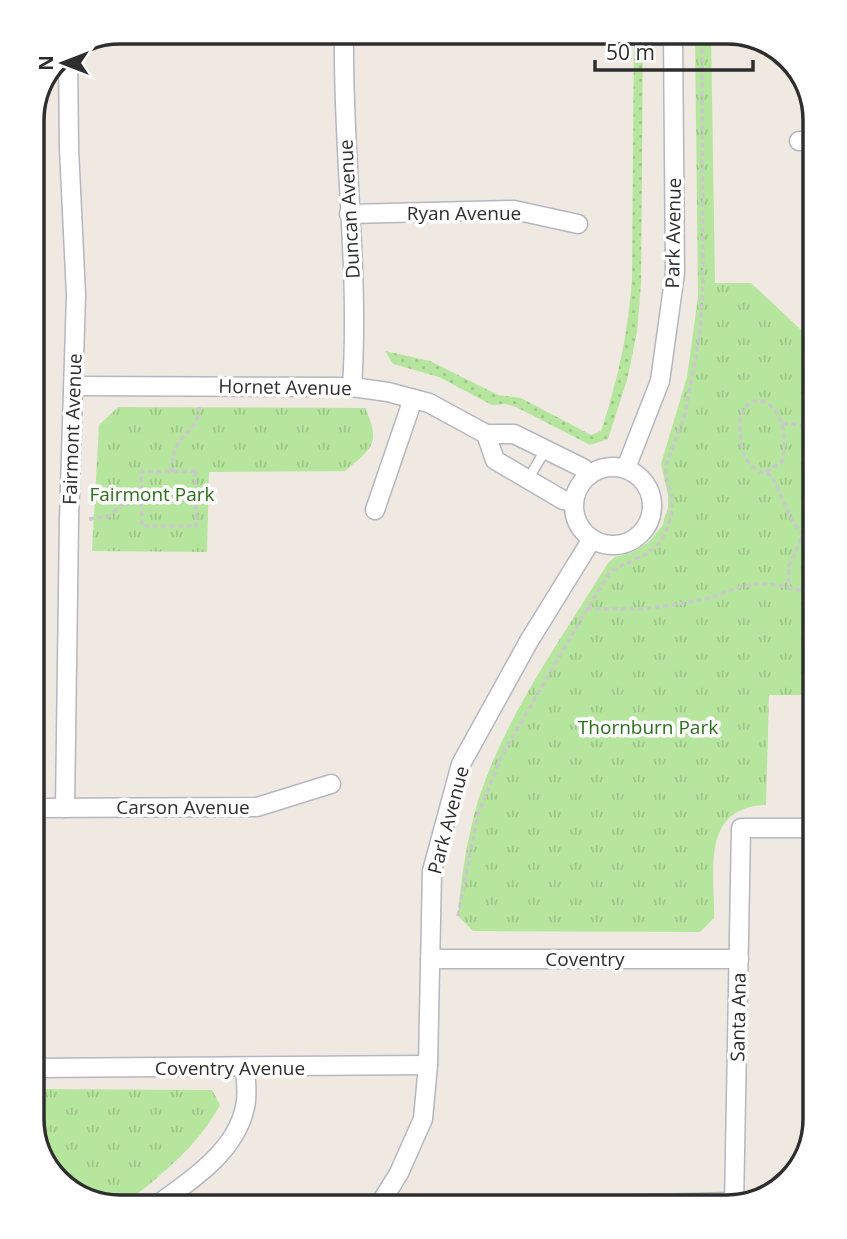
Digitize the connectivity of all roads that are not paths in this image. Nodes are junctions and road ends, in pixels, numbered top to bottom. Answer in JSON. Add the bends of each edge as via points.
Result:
{"nodes":[{"id":1,"x":344,"y":44,"type":"edge"},
{"id":2,"x":673,"y":44,"type":"edge"},
{"id":3,"x":68,"y":64,"type":"edge"},
{"id":4,"x":349,"y":214,"type":"junction"},
{"id":5,"x":578,"y":224,"type":"dead end"},
{"id":6,"x":74,"y":386,"type":"junction"},
{"id":7,"x":352,"y":387,"type":"junction"},
{"id":8,"x":413,"y":399,"type":"junction"},
{"id":9,"x":486,"y":434,"type":"junction"},
{"id":10,"x":545,"y":449,"type":"junction"},
{"id":11,"x":626,"y":468,"type":"junction"},
{"id":12,"x":587,"y":475,"type":"junction"},
{"id":13,"x":528,"y":480,"type":"junction"},
{"id":14,"x":573,"y":501,"type":"junction"},
{"id":15,"x":375,"y":510,"type":"dead end"},
{"id":16,"x":592,"y":539,"type":"junction"},
{"id":17,"x":331,"y":784,"type":"dead end"},
{"id":18,"x":44,"y":808,"type":"edge"},
{"id":19,"x":65,"y":808,"type":"junction"},
{"id":20,"x":803,"y":828,"type":"edge"},
{"id":21,"x":430,"y":959,"type":"junction"},
{"id":22,"x":739,"y":959,"type":"junction"},
{"id":23,"x":428,"y":1065,"type":"junction"},
{"id":24,"x":44,"y":1068,"type":"edge"},
{"id":25,"x":246,"y":1068,"type":"junction"},
{"id":26,"x":170,"y":1195,"type":"edge"},
{"id":27,"x":385,"y":1195,"type":"edge"},
{"id":28,"x":734,"y":1195,"type":"edge"}],
"edges":[{"from":1,"to":4,"type":"street","name":"Duncan Avenue"},
{"from":2,"to":11,"type":"street","name":"Park Avenue","via":[[675,273],[660,381]]},
{"from":3,"to":6,"type":"street","name":"Fairmont Avenue","via":[[76,296]]},
{"from":4,"to":5,"type":"street","name":"Ryan Avenue","via":[[514,210]]},
{"from":4,"to":7,"type":"street","name":"Duncan Avenue","via":[[356,329]]},
{"from":6,"to":7,"type":"street","name":"Hornet Avenue"},
{"from":6,"to":19,"type":"street","name":"Fairmont Avenue"},
{"from":7,"to":8,"type":"street","name":"Hornet Avenue"},
{"from":8,"to":9,"type":"street","name":"Hornet Avenue"},
{"from":8,"to":15,"type":"street"},
{"from":9,"to":10,"type":"street","name":"Hornet Avenue","via":[[514,434]]},
{"from":9,"to":13,"type":"street","via":[[495,460]]},
{"from":10,"to":12,"type":"street","name":"Hornet Avenue","via":[[583,468]]},
{"from":10,"to":13,"type":"lane"},
{"from":11,"to":12,"type":"street","via":[[599,468]]},
{"from":11,"to":16,"type":"street","via":[[638,475],[651,497],[648,523],[630,541],[617,545]]},
{"from":12,"to":14,"type":"street"},
{"from":13,"to":14,"type":"street"},
{"from":14,"to":16,"type":"street","via":[[577,523]]},
{"from":16,"to":21,"type":"street","name":"Park Avenue","via":[[461,764],[432,871]]},
{"from":17,"to":19,"type":"street","name":"Carson Avenue","via":[[257,807]]},
{"from":18,"to":19,"type":"street","name":"Carson Avenue"},
{"from":20,"to":22,"type":"street","name":"Santa Ana","via":[[741,828]]},
{"from":21,"to":22,"type":"street","name":"Coventry"},
{"from":21,"to":23,"type":"street","name":"Park Avenue"},
{"from":22,"to":28,"type":"street","name":"Santa Ana"},
{"from":23,"to":25,"type":"street","name":"Coventry Avenue"},
{"from":23,"to":27,"type":"street","name":"Park Avenue","via":[[423,1119]]},
{"from":24,"to":25,"type":"street","name":"Coventry Avenue"},
{"from":25,"to":26,"type":"street","via":[[246,1105],[239,1127],[195,1177]]}]}
